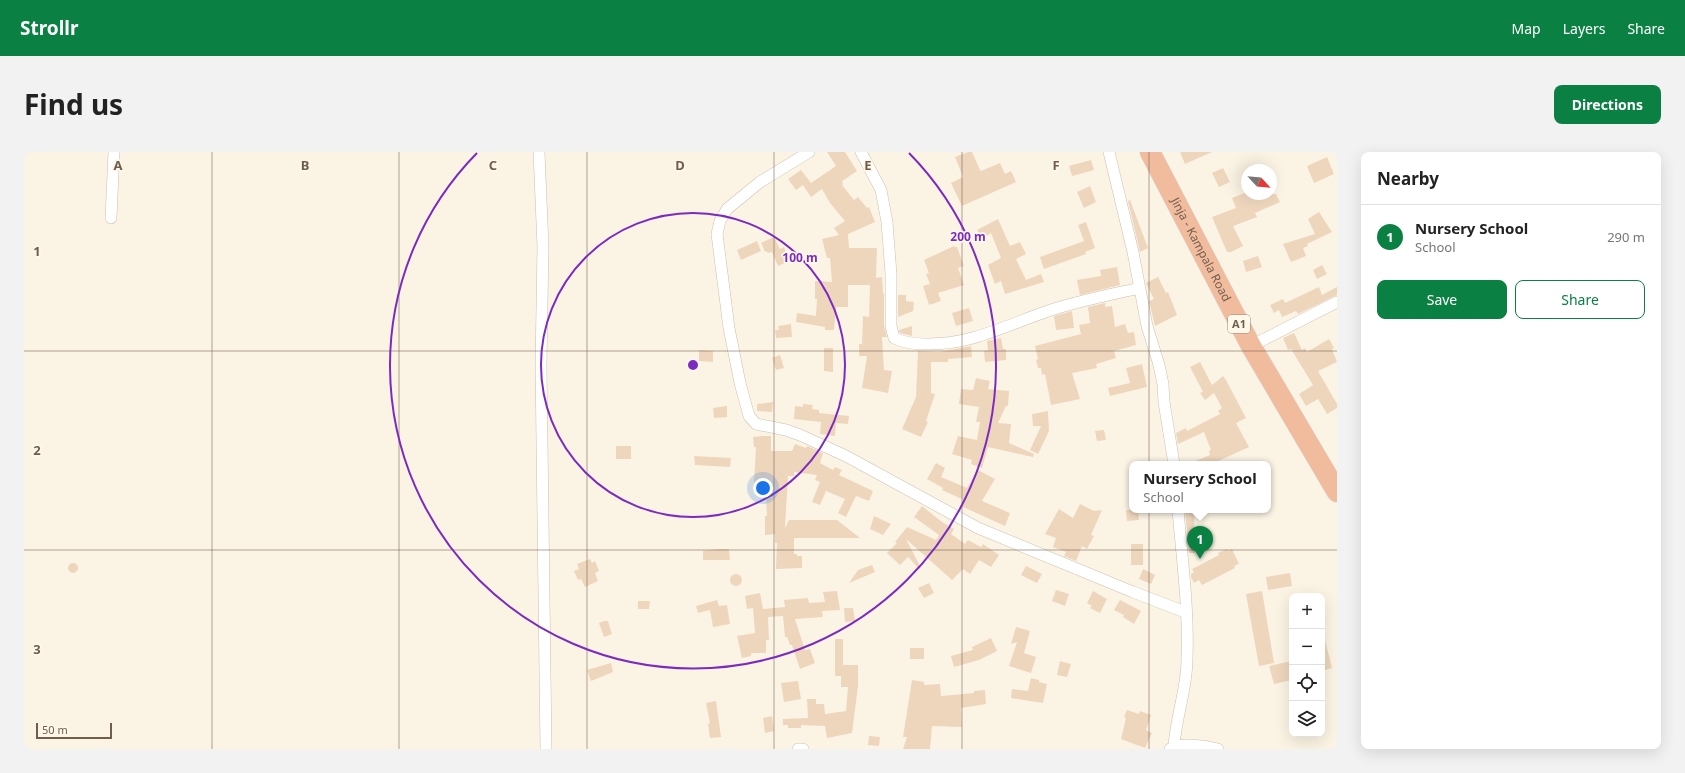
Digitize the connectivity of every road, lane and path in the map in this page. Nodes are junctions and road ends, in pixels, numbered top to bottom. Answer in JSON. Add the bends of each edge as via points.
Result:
{"nodes":[{"id":1,"x":114,"y":152,"type":"edge"},
{"id":2,"x":539,"y":152,"type":"edge"},
{"id":3,"x":809,"y":152,"type":"edge"},
{"id":4,"x":861,"y":152,"type":"edge"},
{"id":5,"x":1109,"y":152,"type":"edge"},
{"id":6,"x":1150,"y":152,"type":"edge"},
{"id":7,"x":111,"y":218,"type":"dead end"},
{"id":8,"x":1140,"y":288,"type":"junction"},
{"id":9,"x":1337,"y":302,"type":"edge"},
{"id":10,"x":1251,"y":346,"type":"junction"},
{"id":11,"x":1174,"y":461,"type":"edge"},
{"id":12,"x":1337,"y":492,"type":"edge"},
{"id":13,"x":1178,"y":513,"type":"edge"},
{"id":14,"x":1185,"y":612,"type":"junction"},
{"id":15,"x":1172,"y":747,"type":"edge"},
{"id":16,"x":546,"y":749,"type":"edge"},
{"id":17,"x":798,"y":749,"type":"edge"},
{"id":18,"x":803,"y":749,"type":"edge"},
{"id":19,"x":1218,"y":749,"type":"edge"}],
"edges":[{"from":1,"to":7,"type":"street"},
{"from":2,"to":16,"type":"street","via":[[543,247],[541,365]]},
{"from":3,"to":14,"type":"street","via":[[760,182],[726,209],[717,234],[740,383],[750,416],[756,424],[800,435],[846,456],[978,528]]},
{"from":4,"to":8,"type":"street","via":[[882,190],[891,274],[891,326],[894,338],[903,343],[944,344],[980,336],[1048,311]]},
{"from":5,"to":8,"type":"street"},
{"from":6,"to":10,"type":"highway","name":"Jinja - Kampala Road","number":"A1"},
{"from":8,"to":11,"type":"street","via":[[1147,326],[1163,384]]},
{"from":9,"to":10,"type":"street"},
{"from":10,"to":12,"type":"highway","name":"Jinja - Kampala Road","number":"A1"},
{"from":13,"to":14,"type":"street"},
{"from":14,"to":15,"type":"street","via":[[1186,683]]},
{"from":15,"to":19,"type":"street","via":[[1198,745]]},
{"from":17,"to":18,"type":"street"}]}
